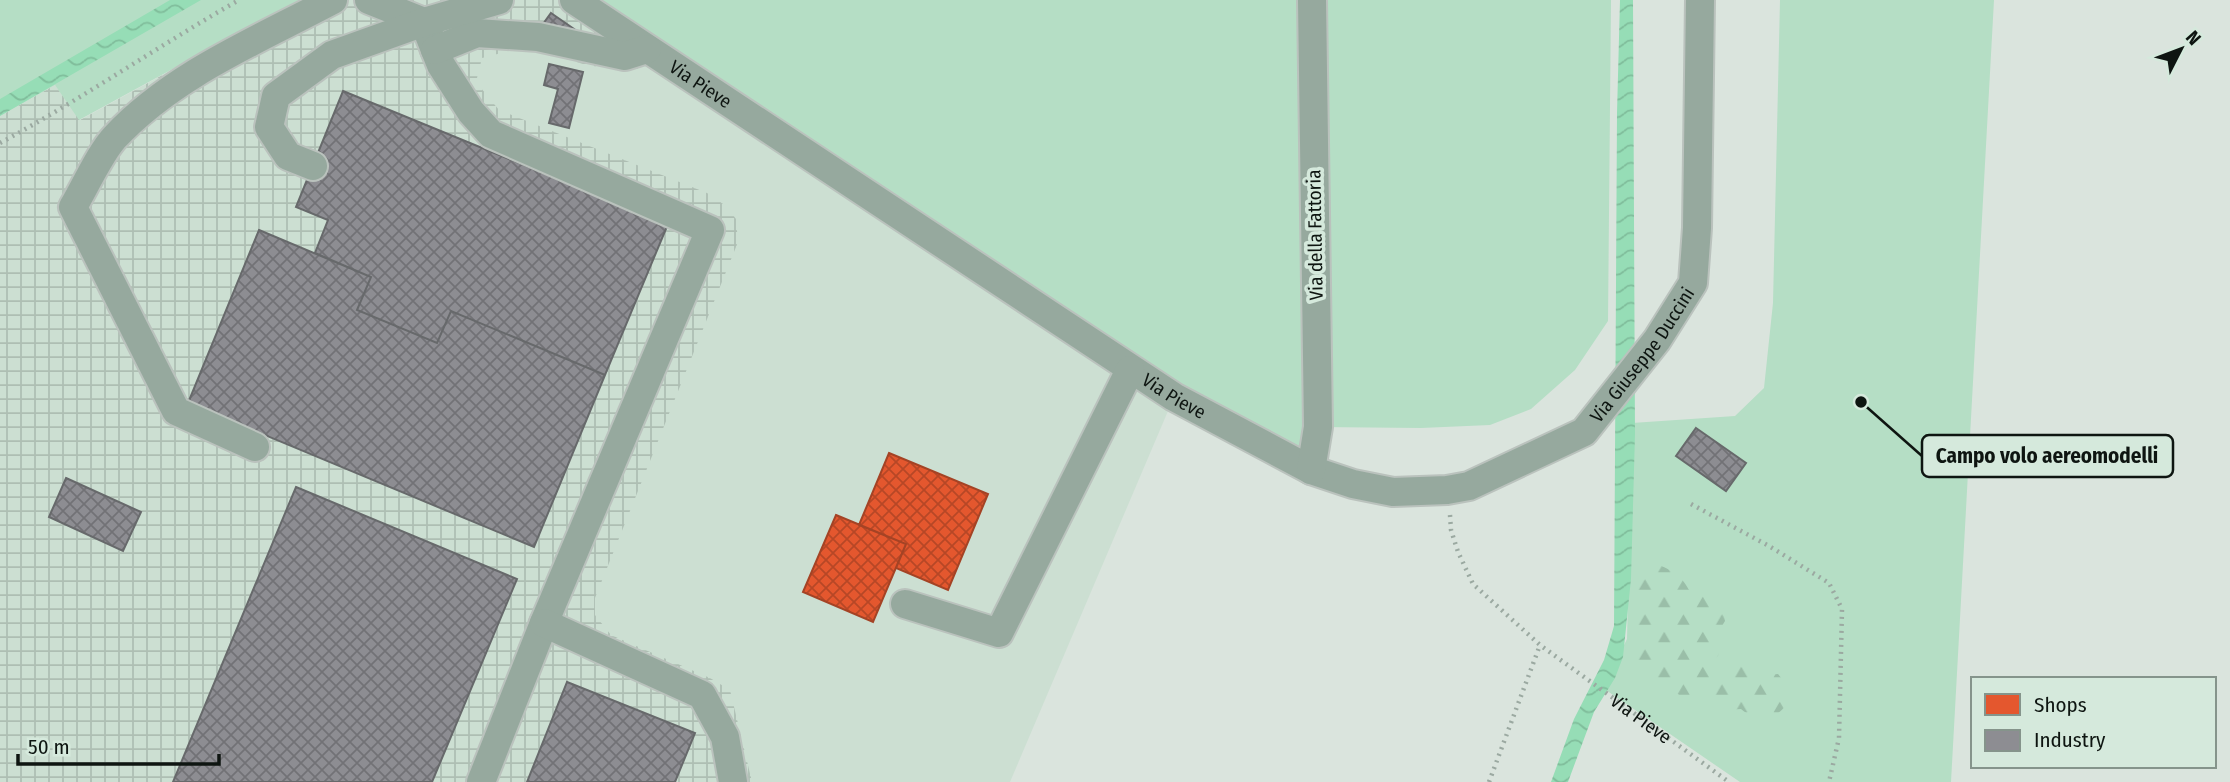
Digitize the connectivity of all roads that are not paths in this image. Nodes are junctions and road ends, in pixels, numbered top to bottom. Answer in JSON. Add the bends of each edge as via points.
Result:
{"nodes":[{"id":1,"x":333,"y":0,"type":"edge"},
{"id":2,"x":369,"y":0,"type":"edge"},
{"id":3,"x":499,"y":0,"type":"edge"},
{"id":4,"x":574,"y":0,"type":"edge"},
{"id":5,"x":1312,"y":0,"type":"edge"},
{"id":6,"x":1700,"y":0,"type":"edge"},
{"id":7,"x":424,"y":22,"type":"junction"},
{"id":8,"x":648,"y":49,"type":"junction"},
{"id":9,"x":435,"y":50,"type":"junction"},
{"id":10,"x":313,"y":166,"type":"dead end"},
{"id":11,"x":1130,"y":370,"type":"junction"},
{"id":12,"x":255,"y":447,"type":"dead end"},
{"id":13,"x":1311,"y":470,"type":"junction"},
{"id":14,"x":1447,"y":490,"type":"joint"},
{"id":15,"x":905,"y":604,"type":"dead end"},
{"id":16,"x":544,"y":623,"type":"junction"},
{"id":17,"x":481,"y":782,"type":"edge"},
{"id":18,"x":733,"y":782,"type":"edge"}],
"edges":[{"from":1,"to":12,"type":"street","via":[[193,74],[144,110],[113,139],[73,207],[176,411]]},
{"from":2,"to":7,"type":"street"},
{"from":3,"to":7,"type":"street"},
{"from":4,"to":8,"type":"street","name":"Via Pieve"},
{"from":5,"to":13,"type":"street","name":"Via della Fattoria","via":[[1318,427]]},
{"from":6,"to":14,"type":"street","name":"Via Giuseppe Duccini","via":[[1693,283],[1657,340],[1584,432],[1469,486]]},
{"from":7,"to":9,"type":"street"},
{"from":7,"to":10,"type":"street","via":[[332,55],[276,96],[269,127],[288,156]]},
{"from":8,"to":9,"type":"street","via":[[625,56],[538,37],[477,33]]},
{"from":8,"to":11,"type":"street","name":"Via Pieve"},
{"from":9,"to":16,"type":"street","via":[[471,112],[491,134],[710,230]]},
{"from":11,"to":13,"type":"street","name":"Via Pieve"},
{"from":11,"to":15,"type":"street","via":[[999,633]]},
{"from":13,"to":14,"type":"street","name":"Via Pieve","via":[[1393,492]]},
{"from":16,"to":17,"type":"street"},
{"from":16,"to":18,"type":"street","via":[[702,695],[725,737]]}]}
